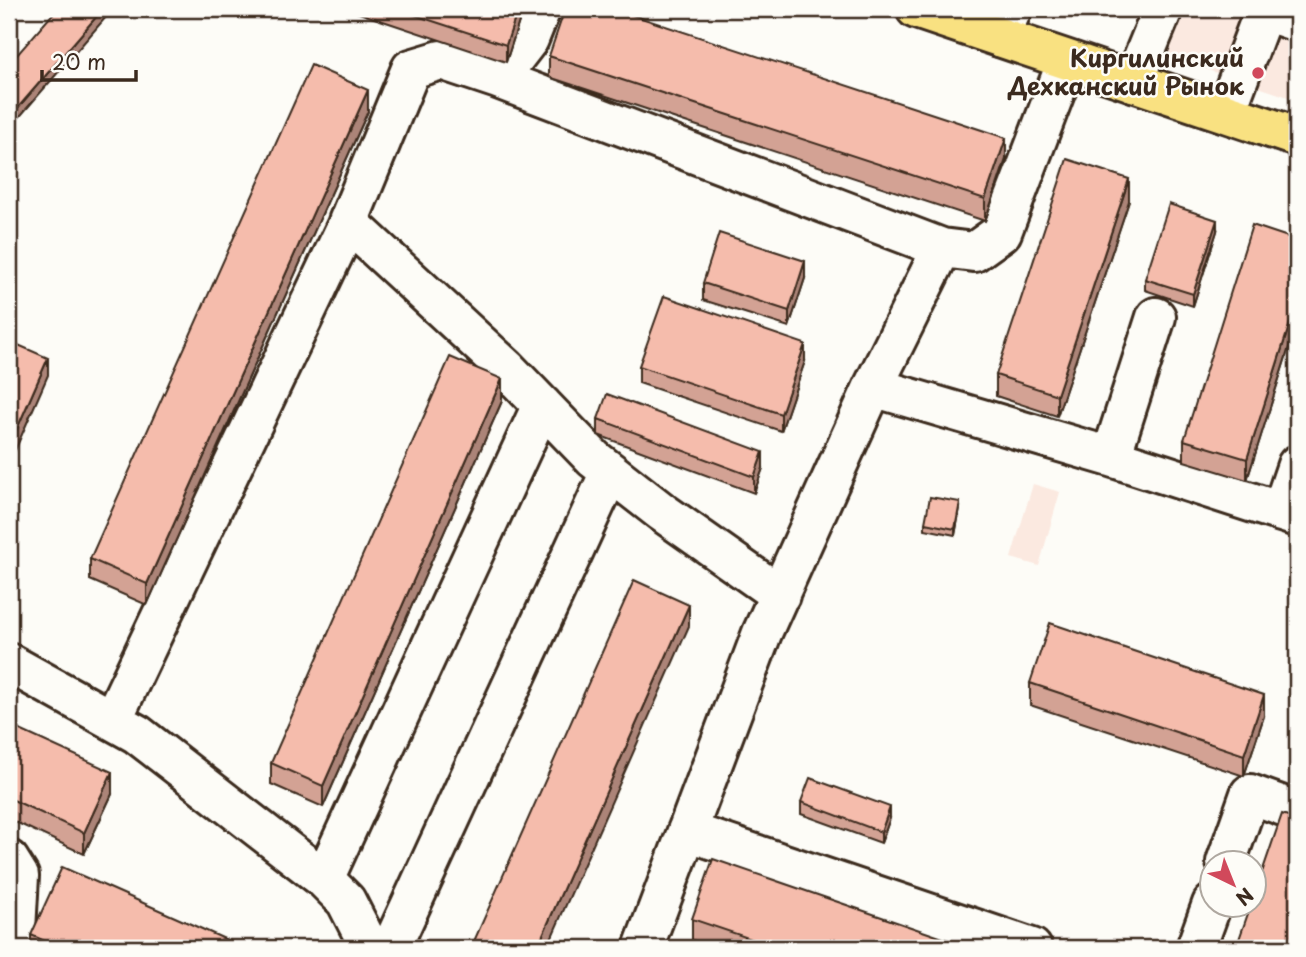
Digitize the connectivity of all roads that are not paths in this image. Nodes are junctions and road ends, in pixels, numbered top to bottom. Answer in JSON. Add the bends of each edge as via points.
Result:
{"nodes":[{"id":1,"x":34,"y":9,"type":"edge"},
{"id":2,"x":541,"y":9,"type":"edge"},
{"id":3,"x":916,"y":9,"type":"edge"},
{"id":4,"x":1163,"y":9,"type":"edge"},
{"id":5,"x":1274,"y":14,"type":"edge"},
{"id":6,"x":1006,"y":23,"type":"edge"},
{"id":7,"x":9,"y":38,"type":"edge"},
{"id":8,"x":1068,"y":61,"type":"junction"},
{"id":9,"x":498,"y":79,"type":"junction"},
{"id":10,"x":1133,"y":82,"type":"junction"},
{"id":11,"x":1226,"y":112,"type":"junction"},
{"id":12,"x":1297,"y":136,"type":"edge"},
{"id":13,"x":352,"y":215,"type":"junction"},
{"id":14,"x":942,"y":248,"type":"junction"},
{"id":15,"x":1156,"y":317,"type":"dead end"},
{"id":16,"x":873,"y":387,"type":"junction"},
{"id":17,"x":542,"y":405,"type":"junction"},
{"id":18,"x":1111,"y":457,"type":"junction"},
{"id":19,"x":1297,"y":465,"type":"edge"},
{"id":20,"x":610,"y":471,"type":"junction"},
{"id":21,"x":1289,"y":515,"type":"edge"},
{"id":22,"x":780,"y":595,"type":"junction"},
{"id":23,"x":9,"y":663,"type":"edge"},
{"id":24,"x":113,"y":720,"type":"junction"},
{"id":25,"x":1297,"y":811,"type":"edge"},
{"id":26,"x":687,"y":831,"type":"junction"},
{"id":27,"x":1231,"y":848,"type":"edge"},
{"id":28,"x":9,"y":860,"type":"edge"},
{"id":29,"x":324,"y":879,"type":"junction"},
{"id":30,"x":1207,"y":918,"type":"edge"},
{"id":31,"x":15,"y":948,"type":"edge"},
{"id":32,"x":370,"y":948,"type":"edge"},
{"id":33,"x":391,"y":948,"type":"edge"},
{"id":34,"x":643,"y":948,"type":"edge"},
{"id":35,"x":1032,"y":948,"type":"edge"},
{"id":36,"x":1196,"y":948,"type":"edge"}],
"edges":[{"from":1,"to":7,"type":"street"},
{"from":2,"to":9,"type":"street","via":[[529,39]]},
{"from":3,"to":6,"type":"main road"},
{"from":4,"to":10,"type":"street"},
{"from":5,"to":11,"type":"street"},
{"from":6,"to":8,"type":"main road"},
{"from":8,"to":10,"type":"main road"},
{"from":8,"to":14,"type":"street","via":[[1002,232],[974,252]]},
{"from":9,"to":13,"type":"street","via":[[441,60],[411,69]]},
{"from":9,"to":14,"type":"street"},
{"from":10,"to":11,"type":"main road"},
{"from":11,"to":12,"type":"main road"},
{"from":13,"to":17,"type":"street","via":[[348,222]]},
{"from":13,"to":24,"type":"street"},
{"from":14,"to":16,"type":"street"},
{"from":15,"to":18,"type":"street"},
{"from":16,"to":18,"type":"street"},
{"from":16,"to":22,"type":"street"},
{"from":17,"to":20,"type":"street"},
{"from":17,"to":29,"type":"street"},
{"from":18,"to":21,"type":"street"},
{"from":19,"to":21,"type":"street"},
{"from":20,"to":22,"type":"street"},
{"from":20,"to":33,"type":"street"},
{"from":22,"to":26,"type":"street"},
{"from":23,"to":24,"type":"street"},
{"from":24,"to":29,"type":"street"},
{"from":25,"to":27,"type":"street","via":[[1250,794]]},
{"from":26,"to":34,"type":"street"},
{"from":26,"to":35,"type":"street"},
{"from":28,"to":31,"type":"street","via":[[19,876]]},
{"from":29,"to":32,"type":"street","via":[[346,901]]},
{"from":30,"to":36,"type":"street"}]}
